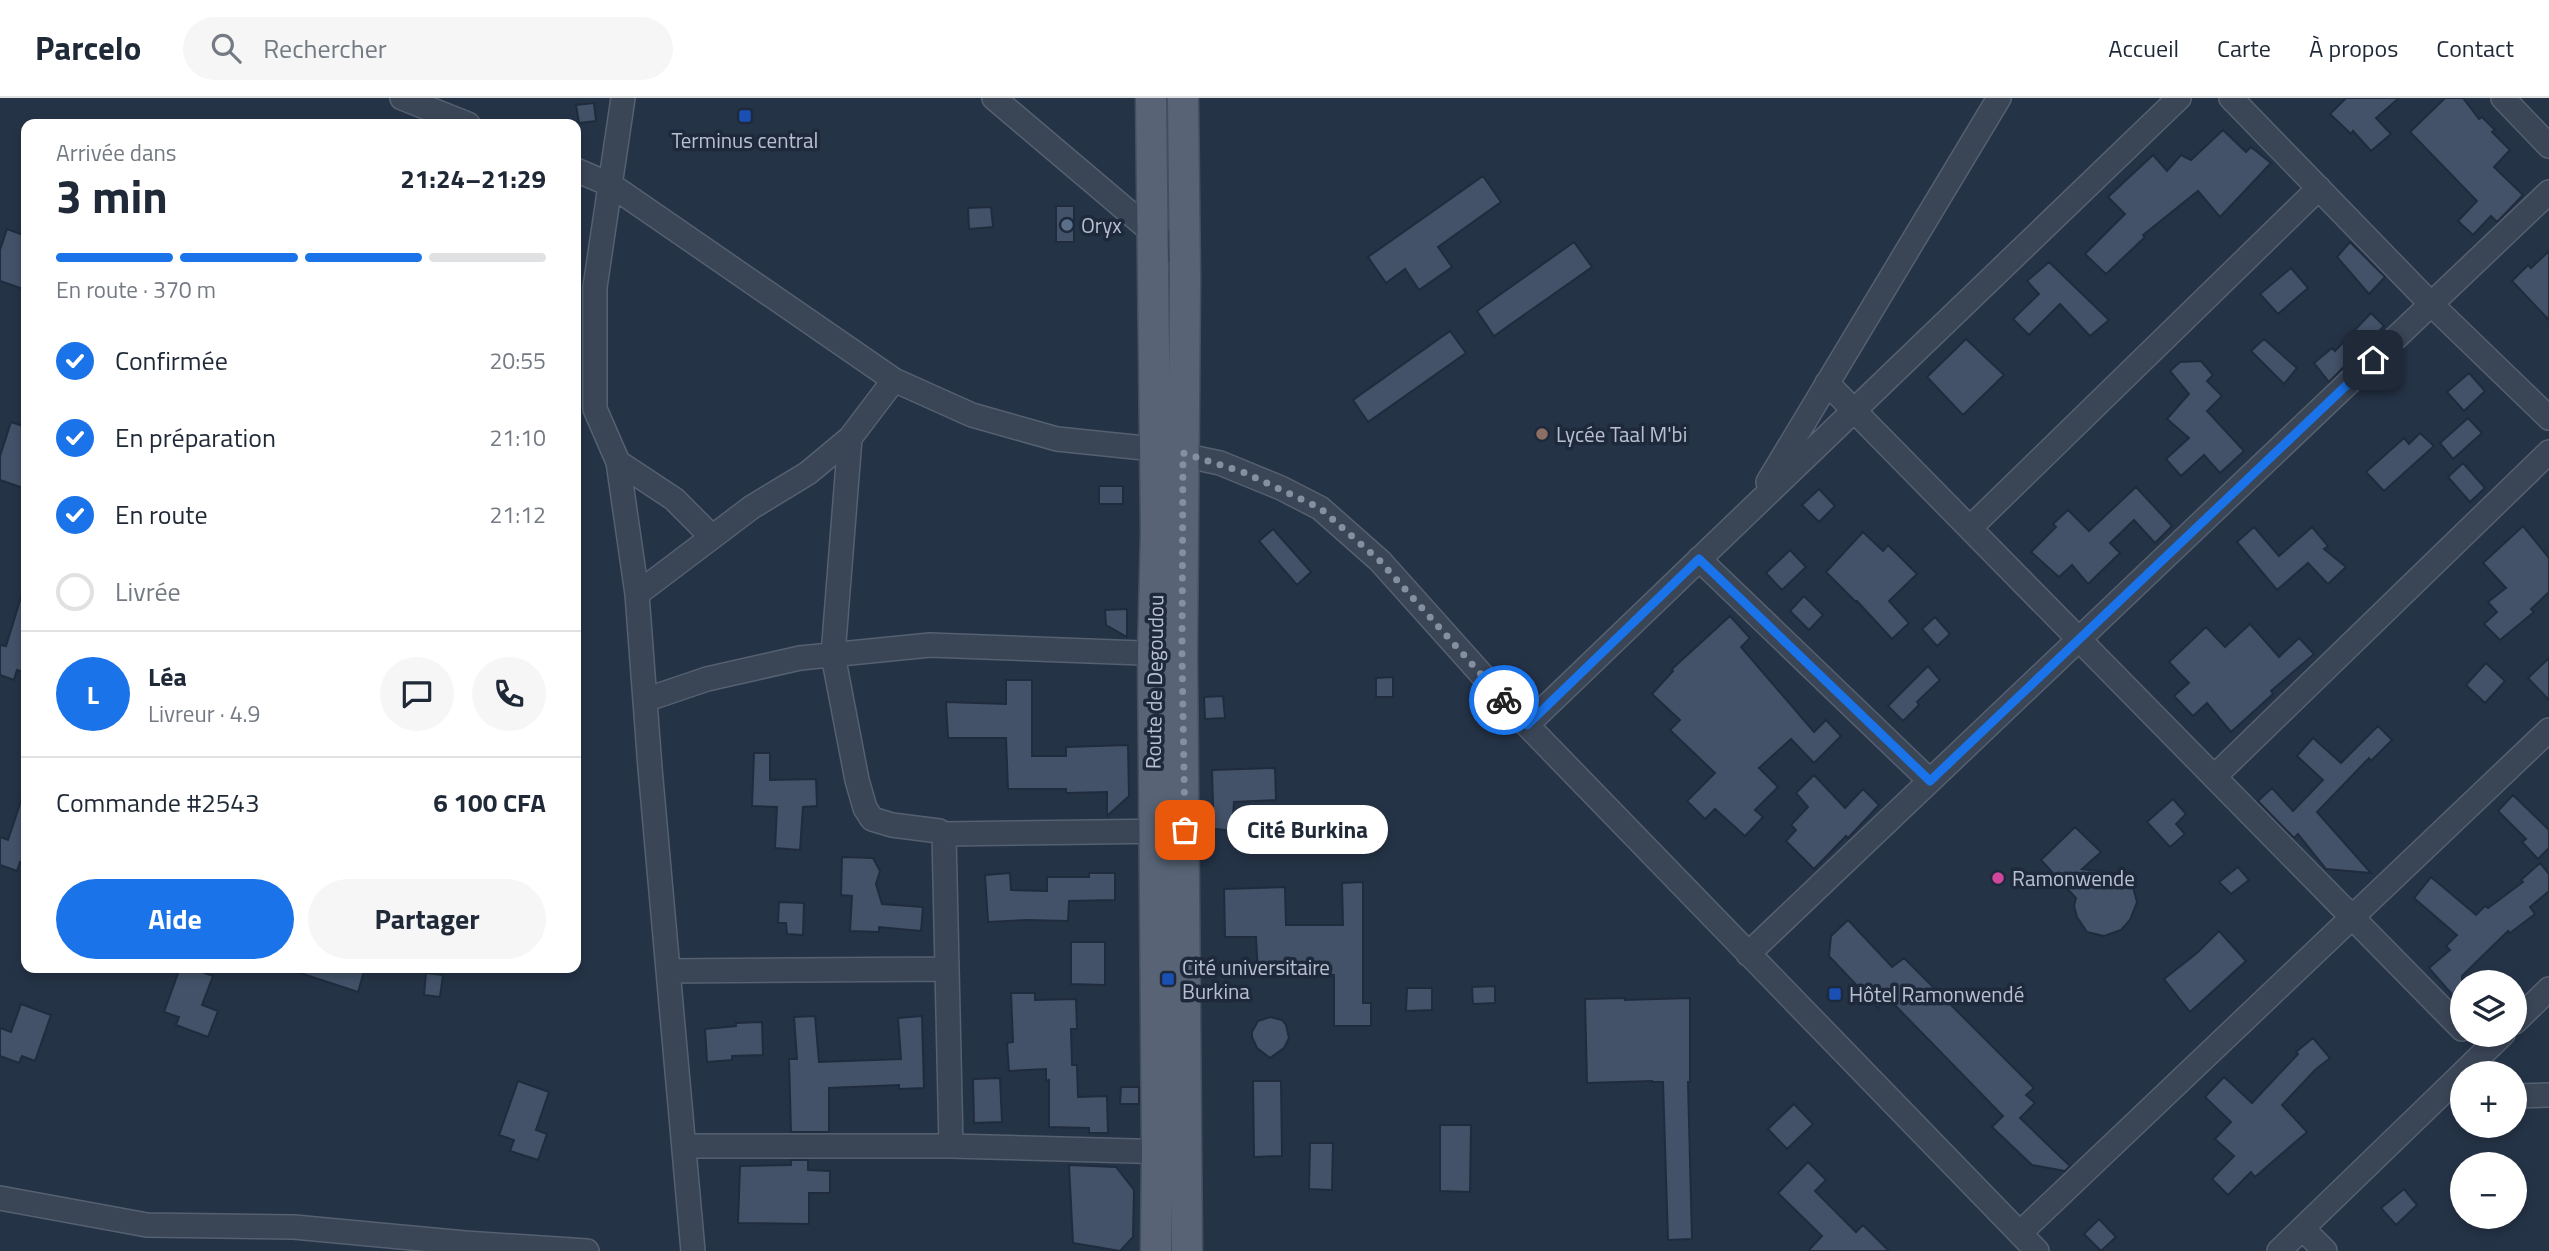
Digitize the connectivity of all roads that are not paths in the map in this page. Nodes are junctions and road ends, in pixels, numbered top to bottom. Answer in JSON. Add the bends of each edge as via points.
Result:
{"nodes":[{"id":1,"x":402,"y":98,"type":"edge"},
{"id":2,"x":623,"y":98,"type":"edge"},
{"id":3,"x":994,"y":98,"type":"edge"},
{"id":4,"x":1151,"y":98,"type":"edge"},
{"id":5,"x":1183,"y":98,"type":"edge"},
{"id":6,"x":1999,"y":98,"type":"edge"},
{"id":7,"x":2179,"y":98,"type":"edge"},
{"id":8,"x":2231,"y":98,"type":"edge"},
{"id":9,"x":2503,"y":98,"type":"edge"},
{"id":10,"x":455,"y":119,"type":"edge"},
{"id":11,"x":2549,"y":146,"type":"edge"},
{"id":12,"x":581,"y":172,"type":"edge"},
{"id":13,"x":611,"y":185,"type":"junction"},
{"id":14,"x":2319,"y":188,"type":"junction"},
{"id":15,"x":2549,"y":192,"type":"edge"},
{"id":16,"x":1153,"y":232,"type":"junction"},
{"id":17,"x":1184,"y":259,"type":"junction"},
{"id":18,"x":2431,"y":304,"type":"junction"},
{"id":19,"x":894,"y":380,"type":"junction"},
{"id":20,"x":1827,"y":383,"type":"junction"},
{"id":21,"x":1854,"y":411,"type":"junction"},
{"id":22,"x":2549,"y":418,"type":"edge"},
{"id":23,"x":850,"y":438,"type":"junction"},
{"id":24,"x":1154,"y":449,"type":"junction"},
{"id":25,"x":2549,"y":452,"type":"edge"},
{"id":26,"x":1183,"y":453,"type":"junction"},
{"id":27,"x":618,"y":462,"type":"junction"},
{"id":28,"x":1752,"y":509,"type":"junction"},
{"id":29,"x":1970,"y":528,"type":"junction"},
{"id":30,"x":712,"y":537,"type":"junction"},
{"id":31,"x":1699,"y":559,"type":"junction"},
{"id":32,"x":637,"y":594,"type":"junction"},
{"id":33,"x":2079,"y":639,"type":"junction"},
{"id":34,"x":1167,"y":653,"type":"junction"},
{"id":35,"x":833,"y":655,"type":"junction"},
{"id":36,"x":645,"y":700,"type":"junction"},
{"id":37,"x":1527,"y":725,"type":"junction"},
{"id":38,"x":2549,"y":730,"type":"edge"},
{"id":39,"x":2214,"y":777,"type":"junction"},
{"id":40,"x":1930,"y":781,"type":"junction"},
{"id":41,"x":1185,"y":830,"type":"junction"},
{"id":42,"x":1153,"y":831,"type":"junction"},
{"id":43,"x":944,"y":834,"type":"junction"},
{"id":44,"x":2352,"y":917,"type":"junction"},
{"id":45,"x":1748,"y":954,"type":"junction"},
{"id":46,"x":947,"y":969,"type":"junction"},
{"id":47,"x":668,"y":971,"type":"junction"},
{"id":48,"x":2549,"y":989,"type":"edge"},
{"id":49,"x":2527,"y":1010,"type":"edge"},
{"id":50,"x":2450,"y":1017,"type":"edge"},
{"id":51,"x":2480,"y":1047,"type":"edge"},
{"id":52,"x":2490,"y":1047,"type":"edge"},
{"id":53,"x":2485,"y":1052,"type":"junction"},
{"id":54,"x":2476,"y":1061,"type":"edge"},
{"id":55,"x":2450,"y":1085,"type":"edge"},
{"id":56,"x":2549,"y":1095,"type":"edge"},
{"id":57,"x":2527,"y":1096,"type":"edge"},
{"id":58,"x":2438,"y":1097,"type":"junction"},
{"id":59,"x":2450,"y":1097,"type":"edge"},
{"id":60,"x":684,"y":1146,"type":"junction"},
{"id":61,"x":951,"y":1146,"type":"junction"},
{"id":62,"x":1172,"y":1152,"type":"junction"},
{"id":63,"x":0,"y":1198,"type":"edge"},
{"id":64,"x":2303,"y":1229,"type":"junction"},
{"id":65,"x":2020,"y":1233,"type":"junction"},
{"id":66,"x":587,"y":1251,"type":"edge"},
{"id":67,"x":693,"y":1251,"type":"edge"},
{"id":68,"x":1156,"y":1251,"type":"edge"},
{"id":69,"x":1187,"y":1251,"type":"edge"},
{"id":70,"x":2037,"y":1251,"type":"edge"},
{"id":71,"x":2279,"y":1251,"type":"edge"},
{"id":72,"x":2325,"y":1251,"type":"edge"}],
"edges":[{"from":1,"to":10,"type":"street"},
{"from":2,"to":13,"type":"street"},
{"from":3,"to":16,"type":"street"},
{"from":4,"to":16,"type":"main road","name":"Route de Degoudou"},
{"from":5,"to":17,"type":"main road","name":"Route de Degoudou"},
{"from":6,"to":20,"type":"street"},
{"from":7,"to":21,"type":"street"},
{"from":8,"to":14,"type":"street"},
{"from":9,"to":11,"type":"street"},
{"from":12,"to":13,"type":"street"},
{"from":13,"to":19,"type":"street"},
{"from":13,"to":27,"type":"street","via":[[596,287],[595,409]]},
{"from":14,"to":18,"type":"street"},
{"from":14,"to":29,"type":"street"},
{"from":15,"to":18,"type":"street"},
{"from":16,"to":17,"type":"street"},
{"from":16,"to":24,"type":"main road","name":"Route de Degoudou"},
{"from":17,"to":26,"type":"main road","name":"Route de Degoudou"},
{"from":18,"to":22,"type":"street"},
{"from":18,"to":33,"type":"street"},
{"from":19,"to":23,"type":"street"},
{"from":19,"to":24,"type":"street","via":[[972,415],[1057,439]]},
{"from":20,"to":21,"type":"street"},
{"from":20,"to":28,"type":"street"},
{"from":21,"to":28,"type":"street"},
{"from":21,"to":29,"type":"street"},
{"from":23,"to":30,"type":"street"},
{"from":23,"to":35,"type":"street"},
{"from":24,"to":26,"type":"street"},
{"from":24,"to":34,"type":"main road","name":"Route de Degoudou"},
{"from":25,"to":39,"type":"street"},
{"from":26,"to":34,"type":"main road","name":"Route de Degoudou"},
{"from":26,"to":37,"type":"street","via":[[1243,472],[1320,508],[1380,561]]},
{"from":27,"to":30,"type":"street","via":[[674,499]]},
{"from":27,"to":32,"type":"street"},
{"from":28,"to":31,"type":"street"},
{"from":29,"to":33,"type":"street"},
{"from":30,"to":32,"type":"street"},
{"from":31,"to":37,"type":"street"},
{"from":31,"to":40,"type":"street"},
{"from":32,"to":36,"type":"street"},
{"from":33,"to":39,"type":"street"},
{"from":33,"to":40,"type":"street"},
{"from":34,"to":35,"type":"street","via":[[930,645]]},
{"from":34,"to":41,"type":"main road","name":"Route de Degoudou"},
{"from":34,"to":42,"type":"main road","name":"Route de Degoudou"},
{"from":35,"to":36,"type":"street","via":[[720,676]]},
{"from":35,"to":43,"type":"street","via":[[865,808],[872,819]]},
{"from":36,"to":47,"type":"street"},
{"from":37,"to":45,"type":"street"},
{"from":38,"to":44,"type":"street"},
{"from":39,"to":44,"type":"street"},
{"from":40,"to":45,"type":"street"},
{"from":41,"to":42,"type":"street"},
{"from":41,"to":62,"type":"main road","name":"Route de Degoudou"},
{"from":42,"to":43,"type":"street"},
{"from":42,"to":62,"type":"main road","name":"Route de Degoudou"},
{"from":43,"to":46,"type":"street"},
{"from":44,"to":50,"type":"street"},
{"from":44,"to":65,"type":"street"},
{"from":45,"to":65,"type":"street"},
{"from":46,"to":47,"type":"street"},
{"from":46,"to":61,"type":"street"},
{"from":47,"to":60,"type":"street"},
{"from":48,"to":49,"type":"street"},
{"from":51,"to":53,"type":"street"},
{"from":52,"to":53,"type":"street"},
{"from":53,"to":54,"type":"street"},
{"from":55,"to":58,"type":"street"},
{"from":56,"to":57,"type":"street"},
{"from":58,"to":59,"type":"street"},
{"from":58,"to":64,"type":"street"},
{"from":60,"to":61,"type":"street"},
{"from":60,"to":67,"type":"street"},
{"from":61,"to":62,"type":"street"},
{"from":62,"to":68,"type":"main road","name":"Route de Degoudou"},
{"from":62,"to":69,"type":"main road","name":"Route de Degoudou"},
{"from":63,"to":66,"type":"street","via":[[147,1226],[294,1227]]},
{"from":64,"to":71,"type":"street"},
{"from":64,"to":72,"type":"street"},
{"from":65,"to":70,"type":"street"}]}
